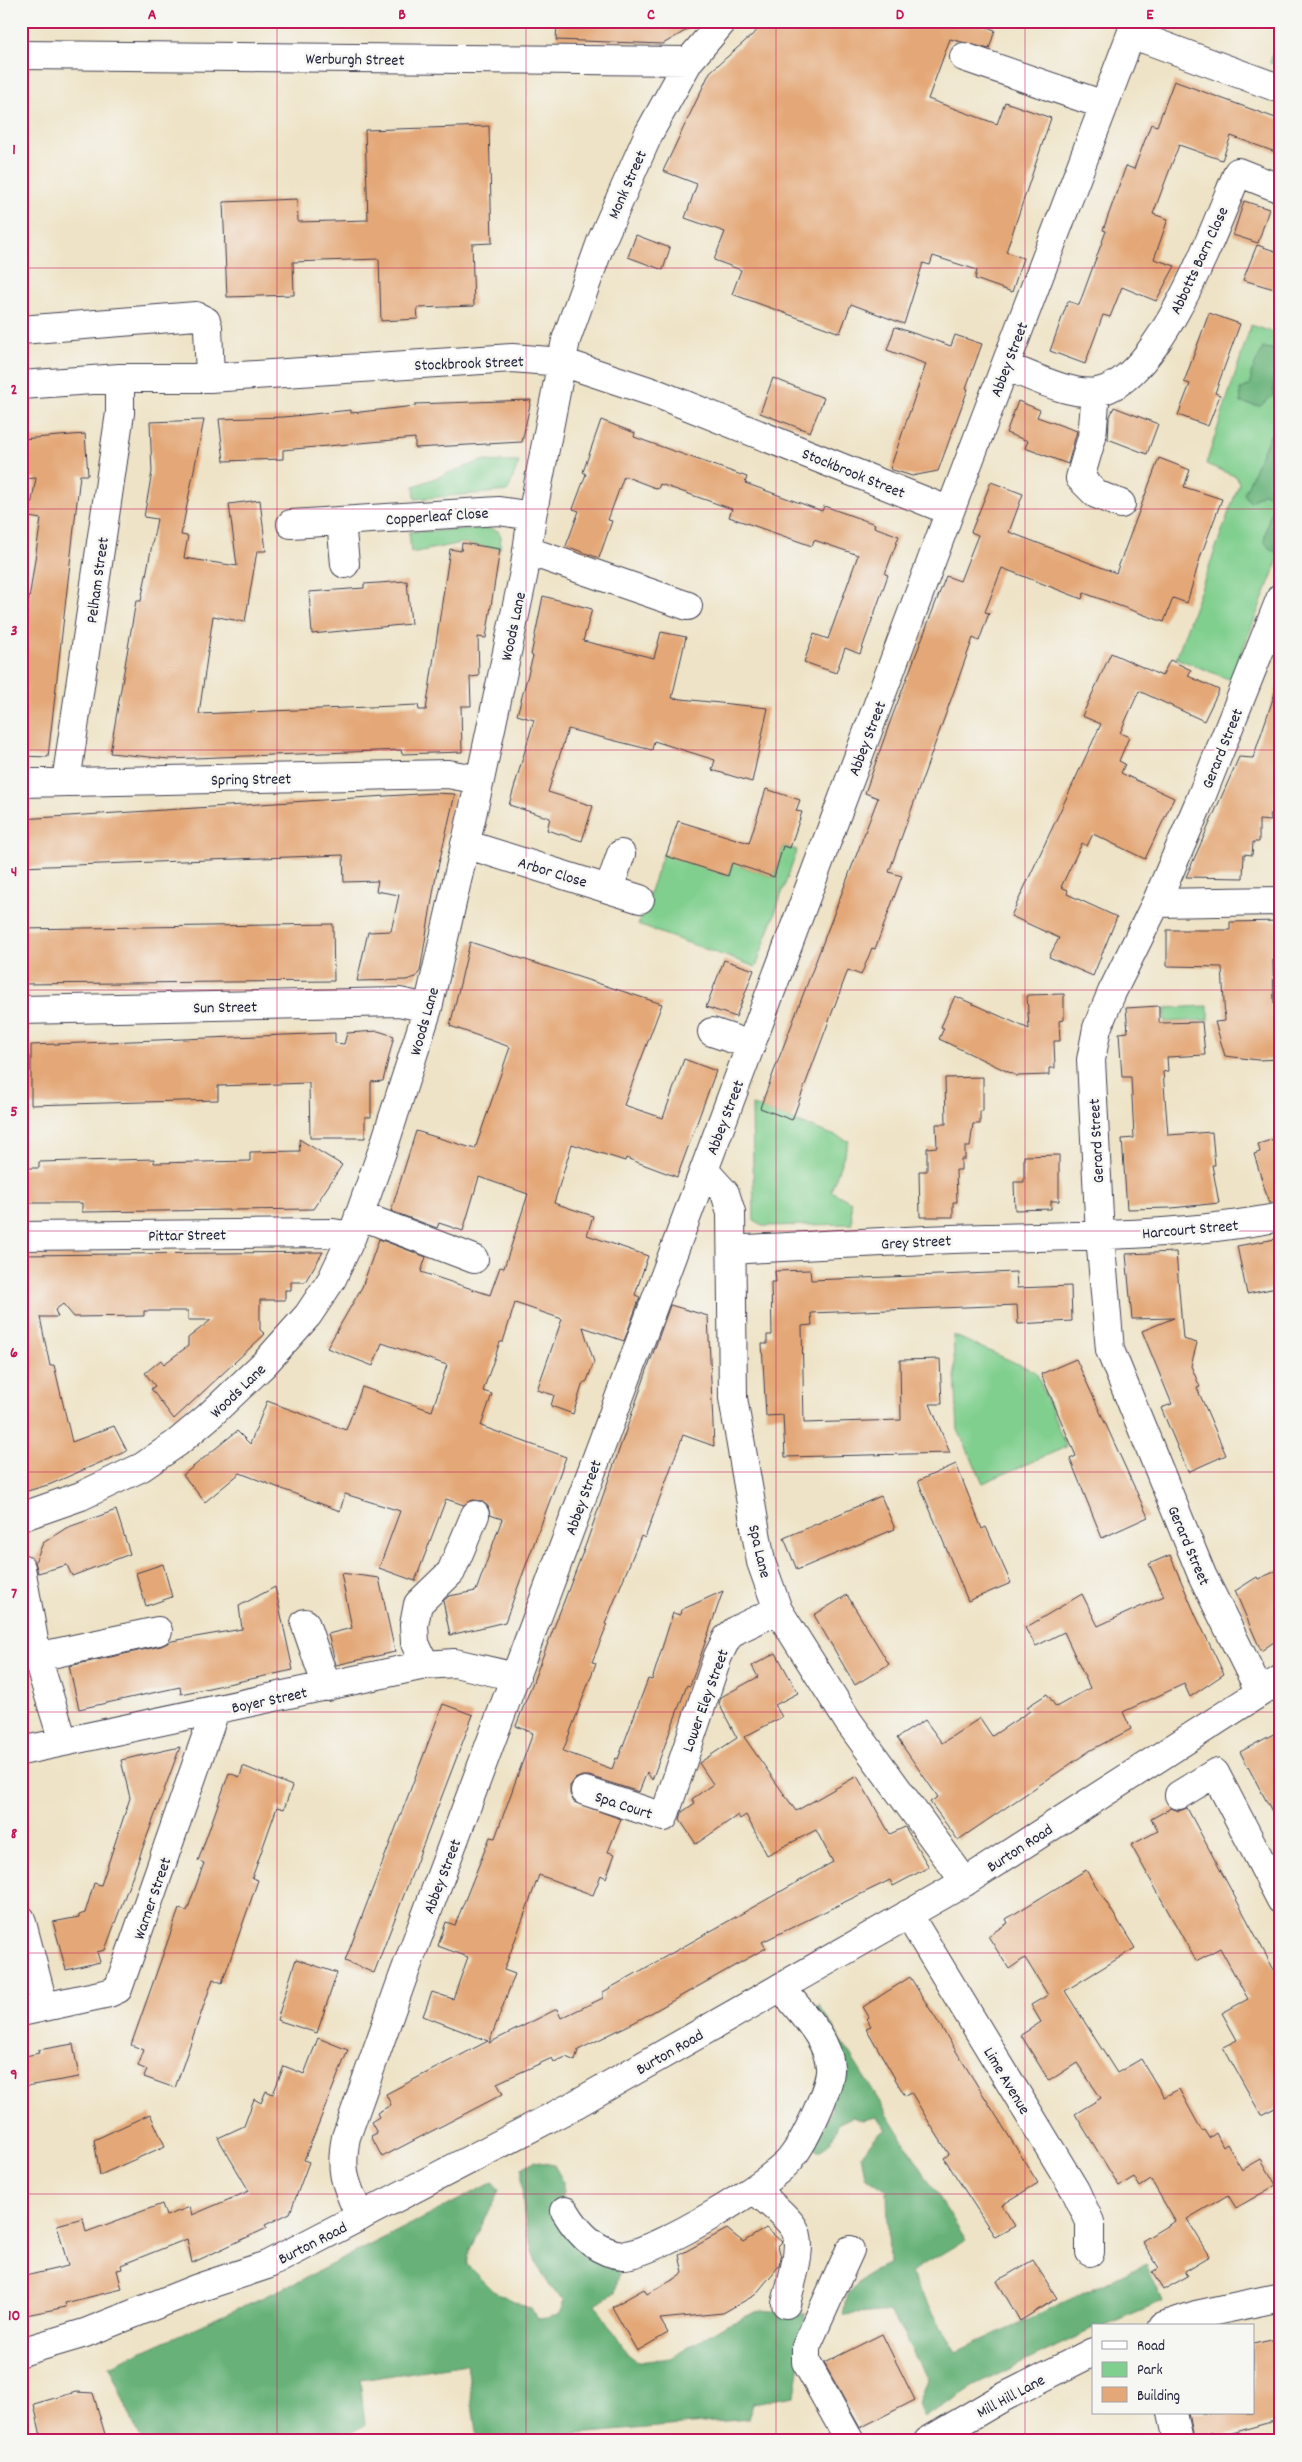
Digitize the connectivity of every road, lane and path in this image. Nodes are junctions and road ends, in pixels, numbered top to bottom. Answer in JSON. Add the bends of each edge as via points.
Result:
{"nodes":[{"id":1,"x":723,"y":21,"type":"edge"},
{"id":2,"x":1134,"y":27,"type":"edge"},
{"id":3,"x":21,"y":55,"type":"edge"},
{"id":4,"x":964,"y":57,"type":"dead end"},
{"id":5,"x":689,"y":62,"type":"junction"},
{"id":6,"x":1281,"y":89,"type":"edge"},
{"id":7,"x":1104,"y":105,"type":"junction"},
{"id":8,"x":1281,"y":189,"type":"edge"},
{"id":9,"x":21,"y":330,"type":"edge"},
{"id":10,"x":562,"y":362,"type":"junction"},
{"id":11,"x":1005,"y":366,"type":"junction"},
{"id":12,"x":120,"y":378,"type":"junction"},
{"id":13,"x":210,"y":378,"type":"junction"},
{"id":14,"x":21,"y":385,"type":"edge"},
{"id":15,"x":1096,"y":392,"type":"junction"},
{"id":16,"x":1121,"y":504,"type":"dead end"},
{"id":17,"x":950,"y":511,"type":"junction"},
{"id":18,"x":532,"y":516,"type":"junction"},
{"id":19,"x":341,"y":521,"type":"junction"},
{"id":20,"x":291,"y":524,"type":"dead end"},
{"id":21,"x":528,"y":551,"type":"junction"},
{"id":22,"x":345,"y":564,"type":"dead end"},
{"id":23,"x":1281,"y":597,"type":"edge"},
{"id":24,"x":688,"y":606,"type":"dead end"},
{"id":25,"x":480,"y":780,"type":"junction"},
{"id":26,"x":66,"y":782,"type":"junction"},
{"id":27,"x":21,"y":783,"type":"edge"},
{"id":28,"x":465,"y":844,"type":"junction"},
{"id":29,"x":621,"y":854,"type":"dead end"},
{"id":30,"x":609,"y":889,"type":"junction"},
{"id":31,"x":640,"y":899,"type":"dead end"},
{"id":32,"x":1281,"y":901,"type":"edge"},
{"id":33,"x":1156,"y":903,"type":"junction"},
{"id":34,"x":428,"y":1008,"type":"junction"},
{"id":35,"x":21,"y":1010,"type":"edge"},
{"id":36,"x":712,"y":1032,"type":"dead end"},
{"id":37,"x":751,"y":1045,"type":"junction"},
{"id":38,"x":704,"y":1170,"type":"junction"},
{"id":39,"x":1281,"y":1217,"type":"edge"},
{"id":40,"x":356,"y":1226,"type":"junction"},
{"id":41,"x":21,"y":1236,"type":"edge"},
{"id":42,"x":1100,"y":1236,"type":"junction"},
{"id":43,"x":732,"y":1252,"type":"junction"},
{"id":44,"x":474,"y":1259,"type":"dead end"},
{"id":45,"x":474,"y":1515,"type":"dead end"},
{"id":46,"x":21,"y":1517,"type":"edge"},
{"id":47,"x":21,"y":1568,"type":"edge"},
{"id":48,"x":778,"y":1610,"type":"junction"},
{"id":49,"x":305,"y":1622,"type":"dead end"},
{"id":50,"x":158,"y":1631,"type":"dead end"},
{"id":51,"x":37,"y":1657,"type":"junction"},
{"id":52,"x":425,"y":1665,"type":"junction"},
{"id":53,"x":516,"y":1677,"type":"junction"},
{"id":54,"x":1270,"y":1685,"type":"edge"},
{"id":55,"x":327,"y":1686,"type":"junction"},
{"id":56,"x":215,"y":1711,"type":"junction"},
{"id":57,"x":62,"y":1741,"type":"junction"},
{"id":58,"x":21,"y":1751,"type":"edge"},
{"id":59,"x":585,"y":1791,"type":"dead end"},
{"id":60,"x":1179,"y":1794,"type":"dead end"},
{"id":61,"x":664,"y":1817,"type":"joint"},
{"id":62,"x":965,"y":1882,"type":"junction"},
{"id":63,"x":1281,"y":1900,"type":"edge"},
{"id":64,"x":908,"y":1914,"type":"junction"},
{"id":65,"x":21,"y":1919,"type":"edge"},
{"id":66,"x":781,"y":1987,"type":"junction"},
{"id":67,"x":33,"y":2009,"type":"edge"},
{"id":68,"x":755,"y":2190,"type":"junction"},
{"id":69,"x":565,"y":2211,"type":"dead end"},
{"id":70,"x":360,"y":2217,"type":"junction"},
{"id":71,"x":850,"y":2250,"type":"dead end"},
{"id":72,"x":1090,"y":2252,"type":"dead end"},
{"id":73,"x":1281,"y":2298,"type":"edge"},
{"id":74,"x":786,"y":2304,"type":"dead end"},
{"id":75,"x":1169,"y":2324,"type":"edge"},
{"id":76,"x":21,"y":2352,"type":"edge"},
{"id":77,"x":1092,"y":2353,"type":"edge"},
{"id":78,"x":1172,"y":2414,"type":"edge"},
{"id":79,"x":850,"y":2441,"type":"edge"},
{"id":80,"x":928,"y":2441,"type":"edge"},
{"id":81,"x":1178,"y":2441,"type":"edge"}],
"edges":[{"from":1,"to":5,"type":"street","name":"Monk Street"},
{"from":2,"to":6,"type":"street"},
{"from":2,"to":7,"type":"street","name":"Abbey Street"},
{"from":3,"to":5,"type":"street","name":"Werburgh Street"},
{"from":4,"to":7,"type":"street"},
{"from":5,"to":10,"type":"street","name":"Monk Street","via":[[667,98],[631,172],[581,294]]},
{"from":7,"to":11,"type":"street","name":"Abbey Street"},
{"from":8,"to":15,"type":"street","name":"Abbotts Barn Close","via":[[1238,172],[1178,310],[1145,358],[1116,385]]},
{"from":9,"to":13,"type":"street","via":[[196,316],[206,321],[208,327]]},
{"from":10,"to":13,"type":"street","name":"Stockbrook Street","via":[[512,358]]},
{"from":10,"to":17,"type":"street","name":"Stockbrook Street","via":[[658,394]]},
{"from":10,"to":18,"type":"street","name":"Woods Lane"},
{"from":11,"to":15,"type":"street","name":"Abbotts Barn Close","via":[[1072,390]]},
{"from":11,"to":17,"type":"street","name":"Abbey Street"},
{"from":12,"to":13,"type":"street","name":"Stockbrook Street"},
{"from":12,"to":14,"type":"street","name":"Stockbrook Street"},
{"from":12,"to":26,"type":"street","name":"Pelham Street","via":[[120,413]]},
{"from":15,"to":16,"type":"street","via":[[1092,437],[1080,478],[1096,494]]},
{"from":17,"to":37,"type":"street","name":"Abbey Street"},
{"from":18,"to":19,"type":"street","name":"Copperleaf Close","via":[[499,511]]},
{"from":18,"to":21,"type":"street","name":"Woods Lane"},
{"from":19,"to":20,"type":"street","name":"Copperleaf Close"},
{"from":19,"to":22,"type":"street"},
{"from":21,"to":24,"type":"street"},
{"from":21,"to":25,"type":"street","name":"Woods Lane"},
{"from":23,"to":33,"type":"street","name":"Gerard Street"},
{"from":25,"to":26,"type":"street","name":"Spring Street","via":[[448,774]]},
{"from":25,"to":28,"type":"street","name":"Woods Lane"},
{"from":26,"to":27,"type":"street","name":"Spring Street"},
{"from":28,"to":30,"type":"street","name":"Arbor Close"},
{"from":28,"to":34,"type":"street","name":"Woods Lane"},
{"from":29,"to":30,"type":"street"},
{"from":30,"to":31,"type":"street","name":"Arbor Close"},
{"from":32,"to":33,"type":"street"},
{"from":33,"to":42,"type":"street","name":"Gerard Street","via":[[1112,992],[1093,1045],[1091,1079]]},
{"from":34,"to":35,"type":"street","name":"Sun Street","via":[[399,1002]]},
{"from":34,"to":40,"type":"street","name":"Woods Lane"},
{"from":36,"to":37,"type":"street"},
{"from":37,"to":38,"type":"street","name":"Abbey Street"},
{"from":38,"to":43,"type":"street","name":"Spa Lane","via":[[725,1193],[731,1212]]},
{"from":38,"to":53,"type":"street","name":"Abbey Street"},
{"from":39,"to":42,"type":"street","name":"Harcourt Street","via":[[1237,1225]]},
{"from":40,"to":41,"type":"street","name":"Pittar Street","via":[[333,1233]]},
{"from":40,"to":44,"type":"street","name":"Pittar Street"},
{"from":40,"to":46,"type":"street","name":"Woods Lane","via":[[332,1279],[308,1315],[208,1417],[142,1467],[81,1496]]},
{"from":42,"to":43,"type":"street","name":"Grey Street","via":[[910,1241]]},
{"from":42,"to":54,"type":"street","name":"Gerard Street","via":[[1108,1333],[1117,1372],[1202,1575]]},
{"from":43,"to":48,"type":"street","name":"Spa Lane","via":[[733,1398],[761,1562]]},
{"from":45,"to":52,"type":"street","via":[[451,1572],[418,1604],[415,1643]]},
{"from":47,"to":51,"type":"street"},
{"from":48,"to":61,"type":"street","name":"Lower Eley Street","via":[[736,1630],[727,1638],[718,1656]]},
{"from":48,"to":62,"type":"street","name":"Spa Lane","via":[[848,1721]]},
{"from":49,"to":55,"type":"street"},
{"from":50,"to":51,"type":"street"},
{"from":51,"to":57,"type":"street"},
{"from":52,"to":53,"type":"street","name":"Boyer Street","via":[[455,1663]]},
{"from":52,"to":55,"type":"street","name":"Boyer Street"},
{"from":53,"to":70,"type":"street","name":"Abbey Street","via":[[346,2137],[342,2159],[344,2181]]},
{"from":54,"to":62,"type":"street","name":"Burton Road"},
{"from":55,"to":56,"type":"street","name":"Boyer Street"},
{"from":56,"to":57,"type":"street","name":"Boyer Street"},
{"from":56,"to":67,"type":"street","name":"Warner Street","via":[[118,1989]]},
{"from":57,"to":58,"type":"street","name":"Boyer Street"},
{"from":59,"to":61,"type":"street","name":"Spa Court"},
{"from":60,"to":63,"type":"street","via":[[1215,1774]]},
{"from":62,"to":64,"type":"street","name":"Burton Road"},
{"from":64,"to":66,"type":"street","name":"Burton Road"},
{"from":64,"to":72,"type":"street","name":"Lime Avenue","via":[[1076,2190],[1090,2222]]},
{"from":65,"to":67,"type":"street"},
{"from":66,"to":68,"type":"street","via":[[824,2044],[830,2068],[815,2118],[792,2158]]},
{"from":66,"to":70,"type":"street","name":"Burton Road","via":[[569,2108]]},
{"from":68,"to":69,"type":"street","via":[[632,2255],[607,2252],[594,2245],[576,2230]]},
{"from":68,"to":74,"type":"street","via":[[798,2236]]},
{"from":70,"to":76,"type":"street","name":"Burton Road","via":[[267,2265],[198,2288],[85,2333]]},
{"from":71,"to":79,"type":"street","via":[[806,2346],[806,2362]]},
{"from":73,"to":75,"type":"street","via":[[1196,2315]]},
{"from":77,"to":80,"type":"street","name":"Mill Hill Lane","via":[[1000,2399]]},
{"from":78,"to":81,"type":"street"}]}
